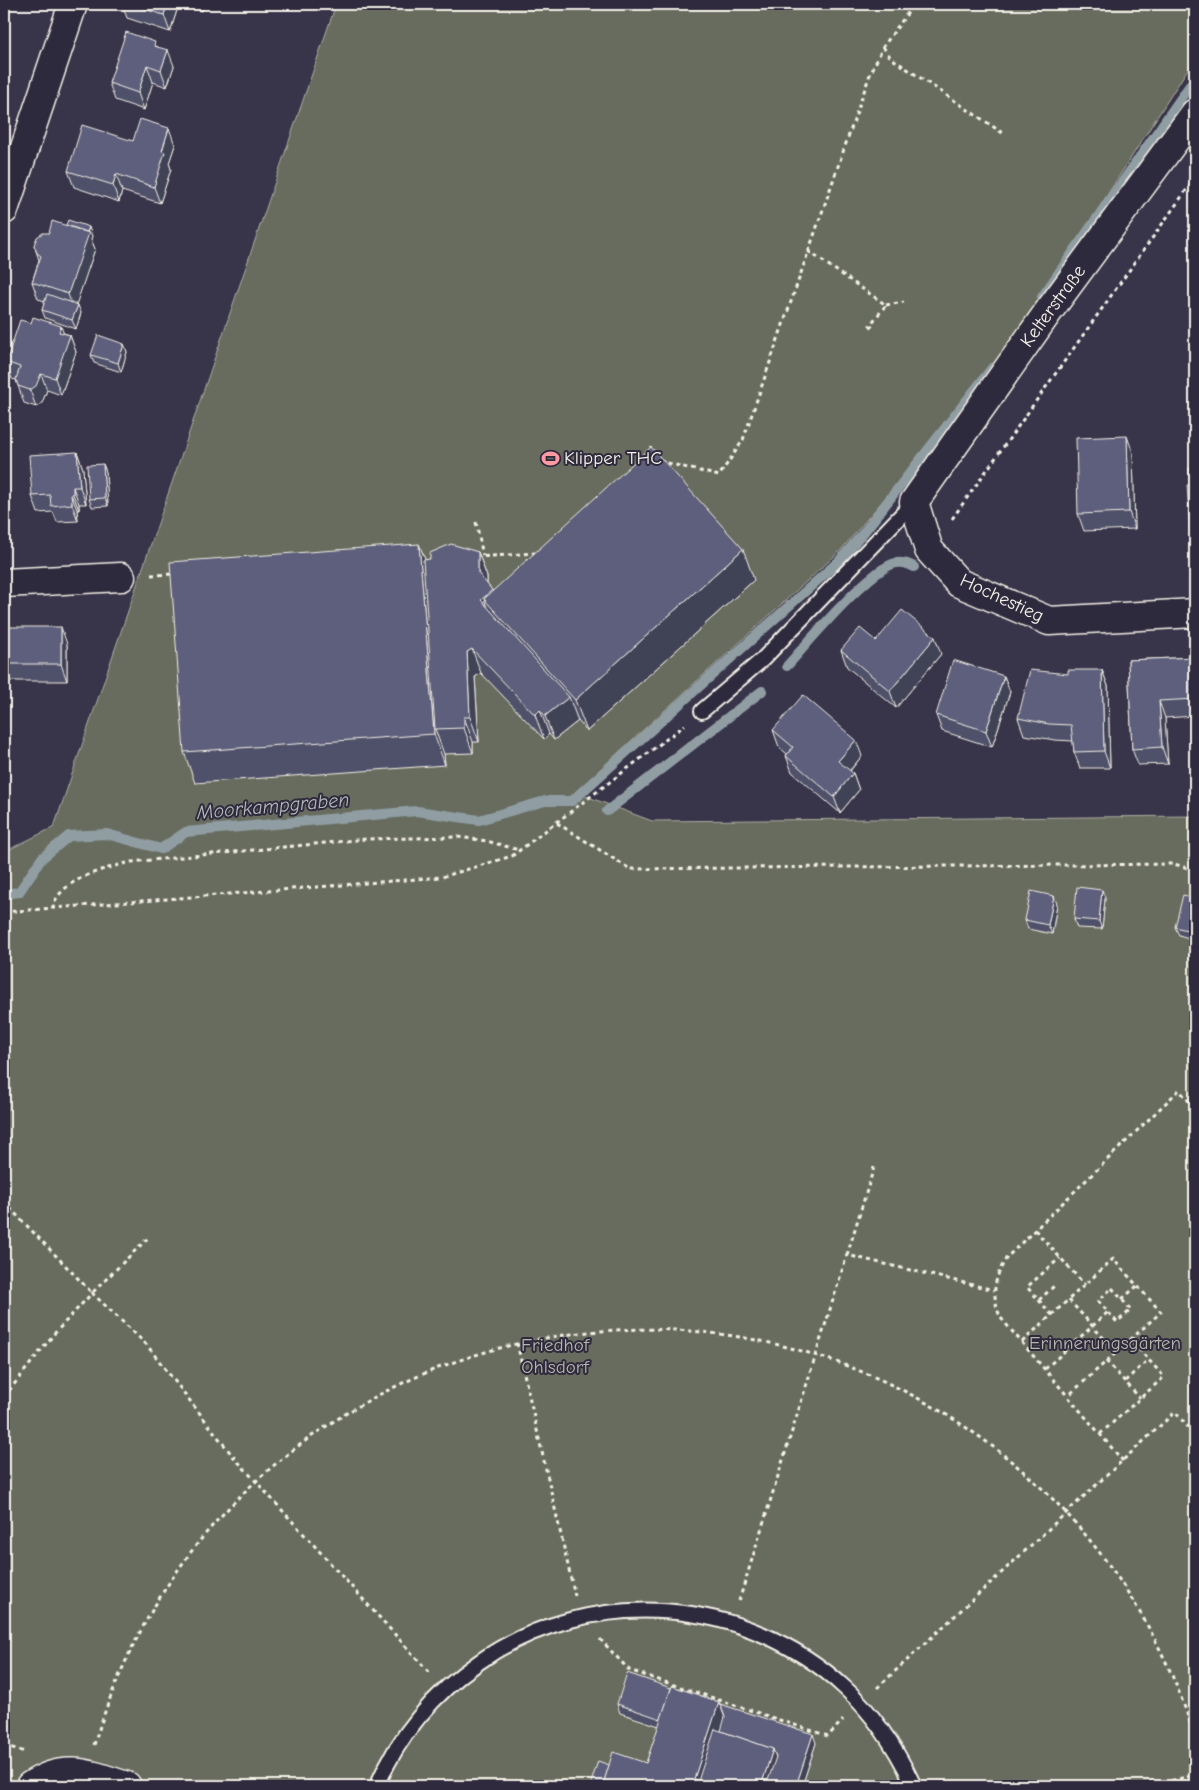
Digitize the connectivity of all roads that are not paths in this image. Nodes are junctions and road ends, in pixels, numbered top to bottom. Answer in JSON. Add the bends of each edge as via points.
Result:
{"nodes":[{"id":1,"x":74,"y":4,"type":"edge"},
{"id":2,"x":1195,"y":113,"type":"edge"},
{"id":3,"x":4,"y":210,"type":"edge"},
{"id":4,"x":914,"y":502,"type":"junction"},
{"id":5,"x":121,"y":576,"type":"road end"},
{"id":6,"x":4,"y":582,"type":"edge"},
{"id":7,"x":1195,"y":613,"type":"edge"},
{"id":8,"x":702,"y":711,"type":"road end"},
{"id":9,"x":30,"y":1786,"type":"edge"},
{"id":10,"x":128,"y":1786,"type":"edge"},
{"id":11,"x":377,"y":1786,"type":"edge"},
{"id":12,"x":914,"y":1786,"type":"edge"}],
"edges":[{"from":1,"to":3,"type":"street"},
{"from":2,"to":4,"type":"street","name":"Kelterstraße","via":[[1048,312]]},
{"from":4,"to":7,"type":"street","name":"Hochestieg","via":[[929,550],[959,583],[1049,621]]},
{"from":4,"to":8,"type":"lane","via":[[763,659]]},
{"from":5,"to":6,"type":"street"},
{"from":9,"to":10,"type":"street","via":[[62,1772],[85,1773]]},
{"from":11,"to":12,"type":"lane","via":[[389,1760],[424,1711],[468,1669],[502,1646],[540,1629],[620,1610],[662,1610],[702,1615],[760,1632],[797,1651],[830,1675],[874,1719]]}]}
